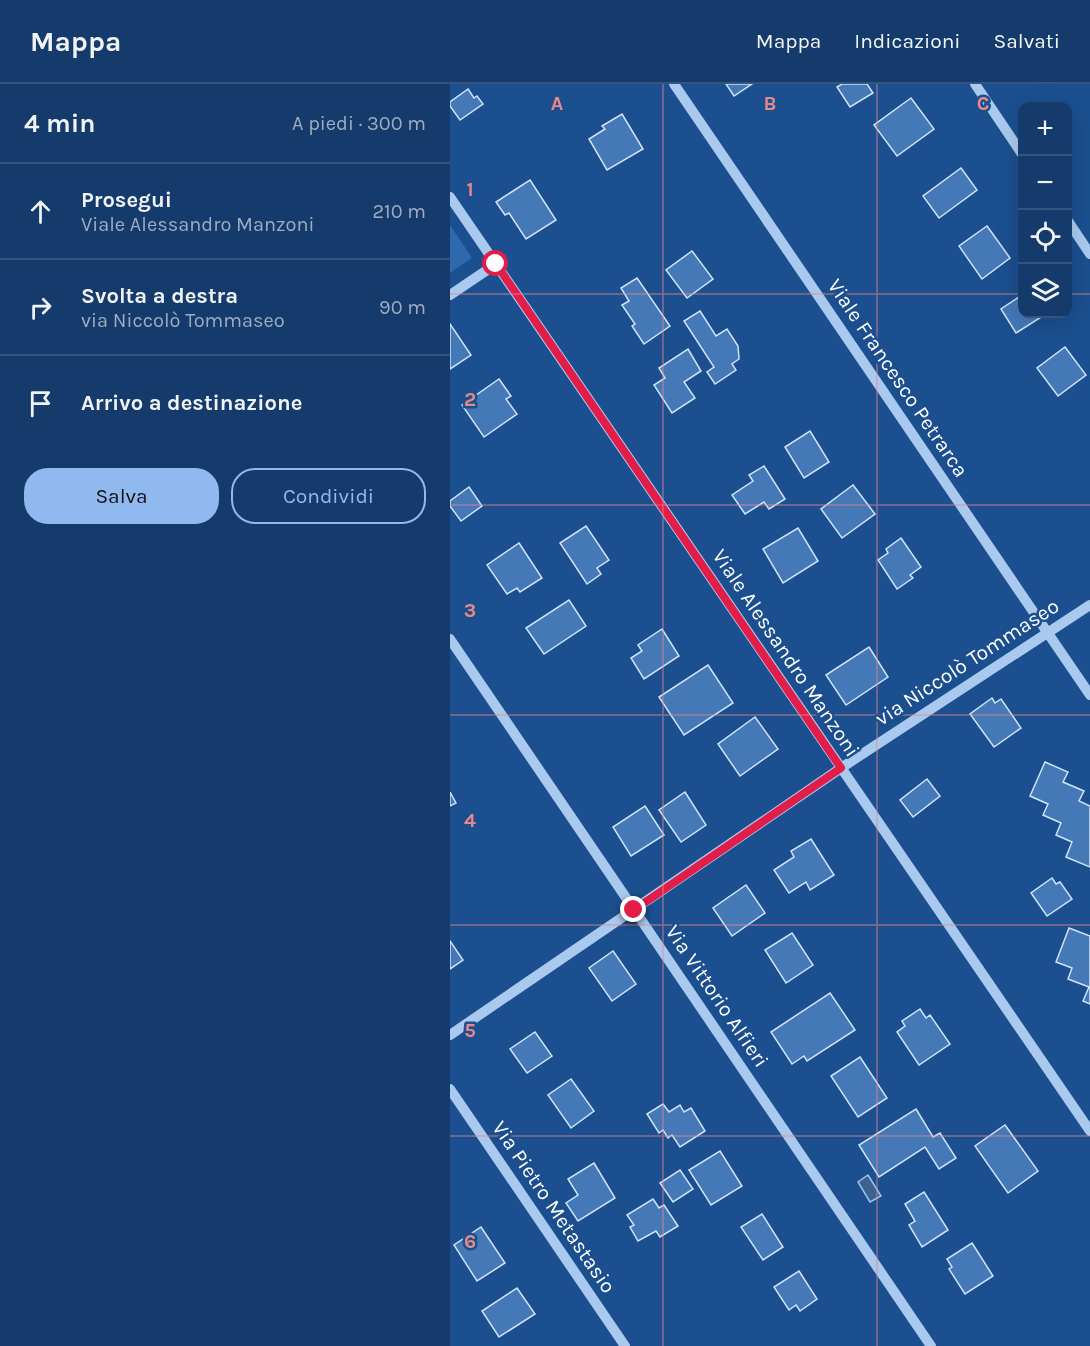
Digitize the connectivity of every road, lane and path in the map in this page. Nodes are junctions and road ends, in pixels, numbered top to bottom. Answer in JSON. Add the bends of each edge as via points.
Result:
{"nodes":[{"id":1,"x":674,"y":84,"type":"edge"},
{"id":2,"x":975,"y":84,"type":"edge"},
{"id":3,"x":1018,"y":147,"type":"edge"},
{"id":4,"x":450,"y":196,"type":"edge"},
{"id":5,"x":1072,"y":226,"type":"edge"},
{"id":6,"x":1090,"y":254,"type":"edge"},
{"id":7,"x":496,"y":264,"type":"junction"},
{"id":8,"x":450,"y":295,"type":"edge"},
{"id":9,"x":1090,"y":605,"type":"edge"},
{"id":10,"x":1048,"y":632,"type":"junction"},
{"id":11,"x":450,"y":639,"type":"edge"},
{"id":12,"x":1090,"y":695,"type":"edge"},
{"id":13,"x":841,"y":768,"type":"junction"},
{"id":14,"x":634,"y":910,"type":"junction"},
{"id":15,"x":450,"y":1035,"type":"edge"},
{"id":16,"x":450,"y":1089,"type":"edge"},
{"id":17,"x":1090,"y":1131,"type":"edge"},
{"id":18,"x":625,"y":1346,"type":"edge"},
{"id":19,"x":931,"y":1346,"type":"edge"}],
"edges":[{"from":1,"to":10,"type":"street","name":"Viale Francesco Petrarca"},
{"from":2,"to":3,"type":"street"},
{"from":4,"to":7,"type":"street","name":"Viale Alessandro Manzoni"},
{"from":5,"to":6,"type":"street"},
{"from":7,"to":8,"type":"street"},
{"from":7,"to":13,"type":"street","name":"Viale Alessandro Manzoni"},
{"from":9,"to":10,"type":"street","name":"via Niccolò Tommaseo"},
{"from":10,"to":12,"type":"street","name":"Viale Francesco Petrarca"},
{"from":10,"to":13,"type":"street","name":"via Niccolò Tommaseo"},
{"from":11,"to":14,"type":"street","name":"Via Vittorio Alfieri"},
{"from":13,"to":14,"type":"street","name":"via Niccolò Tommaseo"},
{"from":13,"to":17,"type":"street","name":"Viale Alessandro Manzoni"},
{"from":14,"to":15,"type":"street","name":"via Niccolò Tommaseo"},
{"from":14,"to":19,"type":"street","name":"Via Vittorio Alfieri"},
{"from":16,"to":18,"type":"street","name":"Via Pietro Metastasio"}]}
